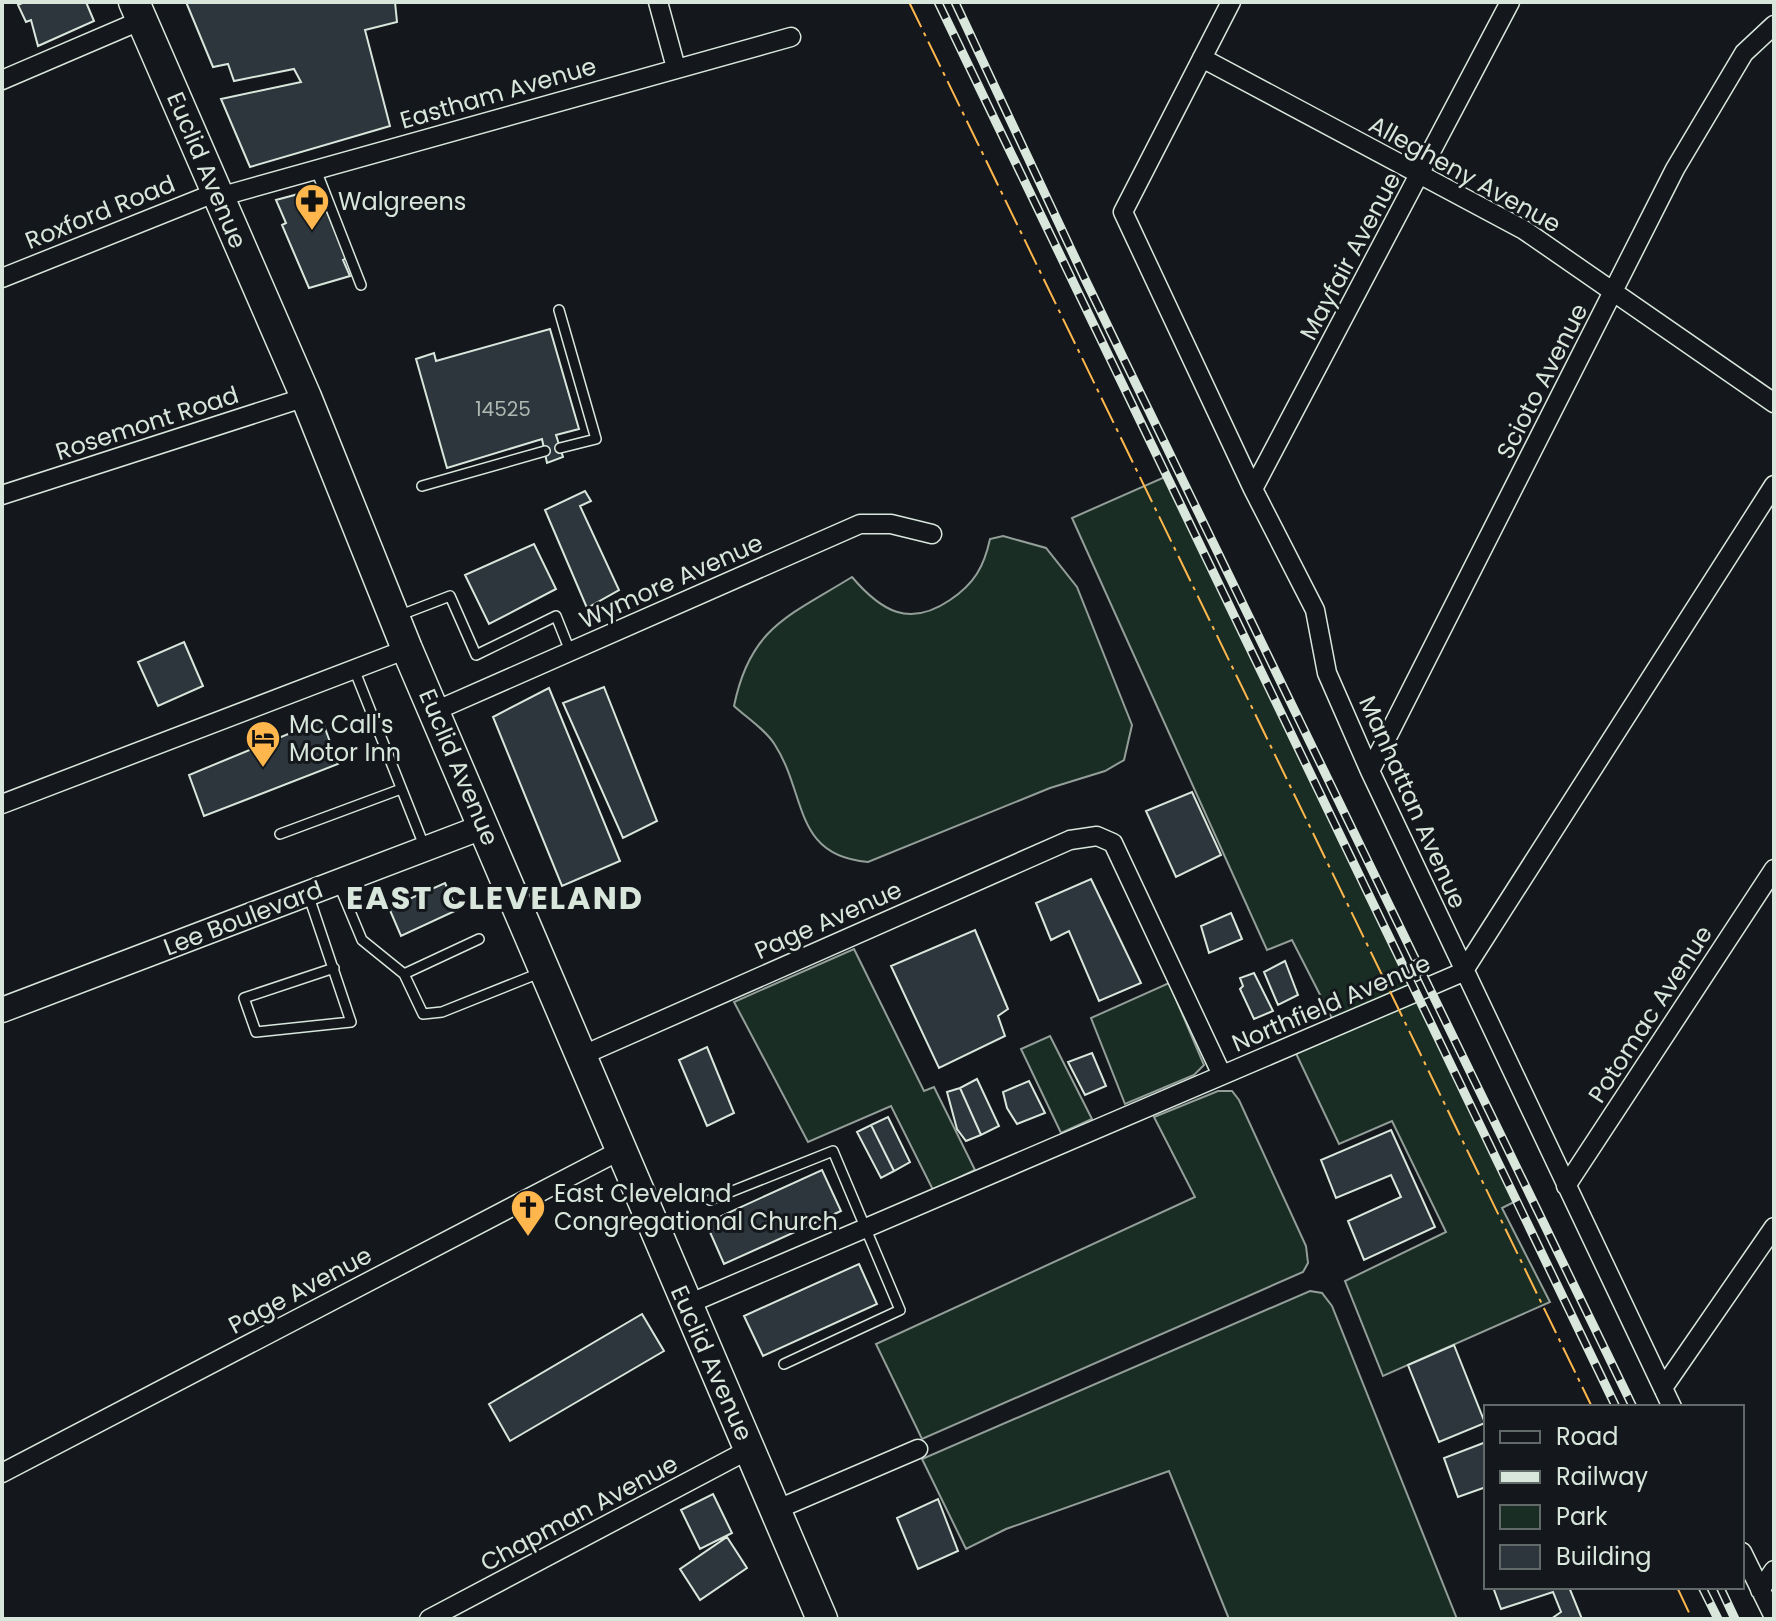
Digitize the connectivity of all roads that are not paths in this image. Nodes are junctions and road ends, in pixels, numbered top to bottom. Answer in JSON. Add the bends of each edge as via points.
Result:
{"nodes":[{"id":1,"x":658,"y":2,"type":"edge"},
{"id":2,"x":1231,"y":2,"type":"edge"},
{"id":3,"x":1510,"y":2,"type":"edge"},
{"id":4,"x":138,"y":11,"type":"edge"},
{"id":5,"x":1774,"y":25,"type":"edge"},
{"id":6,"x":791,"y":37,"type":"dead end"},
{"id":7,"x":1202,"y":58,"type":"junction"},
{"id":8,"x":676,"y":68,"type":"junction"},
{"id":9,"x":2,"y":80,"type":"edge"},
{"id":10,"x":316,"y":170,"type":"junction"},
{"id":11,"x":1421,"y":174,"type":"junction"},
{"id":12,"x":218,"y":194,"type":"junction"},
{"id":13,"x":2,"y":278,"type":"edge"},
{"id":14,"x":361,"y":285,"type":"dead end"},
{"id":15,"x":1613,"y":294,"type":"junction"},
{"id":16,"x":559,"y":310,"type":"dead end"},
{"id":17,"x":306,"y":397,"type":"junction"},
{"id":18,"x":1774,"y":403,"type":"edge"},
{"id":19,"x":560,"y":448,"type":"dead end"},
{"id":20,"x":545,"y":451,"type":"dead end"},
{"id":21,"x":1774,"y":485,"type":"edge"},
{"id":22,"x":422,"y":486,"type":"dead end"},
{"id":23,"x":1253,"y":489,"type":"junction"},
{"id":24,"x":2,"y":495,"type":"edge"},
{"id":25,"x":932,"y":534,"type":"dead end"},
{"id":26,"x":394,"y":617,"type":"junction"},
{"id":27,"x":407,"y":649,"type":"junction"},
{"id":28,"x":570,"y":651,"type":"junction"},
{"id":29,"x":354,"y":669,"type":"junction"},
{"id":30,"x":435,"y":711,"type":"junction"},
{"id":31,"x":1370,"y":771,"type":"junction"},
{"id":32,"x":401,"y":789,"type":"junction"},
{"id":33,"x":2,"y":804,"type":"edge"},
{"id":34,"x":485,"y":826,"type":"junction"},
{"id":35,"x":280,"y":834,"type":"dead end"},
{"id":36,"x":425,"y":849,"type":"junction"},
{"id":37,"x":1774,"y":869,"type":"edge"},
{"id":38,"x":338,"y":882,"type":"junction"},
{"id":39,"x":308,"y":894,"type":"junction"},
{"id":40,"x":479,"y":939,"type":"dead end"},
{"id":41,"x":334,"y":968,"type":"junction"},
{"id":42,"x":545,"y":971,"type":"junction"},
{"id":43,"x":1463,"y":972,"type":"junction"},
{"id":44,"x":404,"y":974,"type":"junction"},
{"id":45,"x":2,"y":1010,"type":"edge"},
{"id":46,"x":581,"y":1056,"type":"junction"},
{"id":47,"x":1222,"y":1075,"type":"junction"},
{"id":48,"x":621,"y":1150,"type":"junction"},
{"id":49,"x":1566,"y":1186,"type":"junction"},
{"id":50,"x":710,"y":1200,"type":"dead end"},
{"id":51,"x":1774,"y":1227,"type":"edge"},
{"id":52,"x":865,"y":1228,"type":"junction"},
{"id":53,"x":686,"y":1305,"type":"junction"},
{"id":54,"x":784,"y":1364,"type":"dead end"},
{"id":55,"x":1663,"y":1388,"type":"junction"},
{"id":56,"x":1671,"y":1405,"type":"edge"},
{"id":57,"x":750,"y":1449,"type":"junction"},
{"id":58,"x":918,"y":1449,"type":"dead end"},
{"id":59,"x":2,"y":1473,"type":"edge"},
{"id":60,"x":778,"y":1509,"type":"junction"},
{"id":61,"x":1744,"y":1556,"type":"edge"},
{"id":62,"x":1774,"y":1570,"type":"edge"},
{"id":63,"x":1760,"y":1590,"type":"junction"},
{"id":64,"x":1774,"y":1617,"type":"edge"},
{"id":65,"x":429,"y":1619,"type":"edge"},
{"id":66,"x":822,"y":1619,"type":"edge"}],
"edges":[{"from":1,"to":8,"type":"street"},
{"from":2,"to":7,"type":"street"},
{"from":3,"to":11,"type":"street","name":"Mayfair Avenue"},
{"from":4,"to":9,"type":"street"},
{"from":4,"to":12,"type":"main road","name":"Euclid Avenue"},
{"from":5,"to":15,"type":"street","name":"Scioto Avenue","via":[[1744,53],[1675,169]]},
{"from":6,"to":8,"type":"street","name":"Eastham Avenue"},
{"from":7,"to":11,"type":"street","name":"Allegheny Avenue"},
{"from":7,"to":23,"type":"street","name":"Manhattan Avenue","via":[[1123,212]]},
{"from":8,"to":10,"type":"street","name":"Eastham Avenue"},
{"from":10,"to":12,"type":"street","name":"Eastham Avenue"},
{"from":10,"to":14,"type":"lane"},
{"from":11,"to":15,"type":"street","name":"Allegheny Avenue","via":[[1524,230]]},
{"from":11,"to":23,"type":"street","name":"Mayfair Avenue"},
{"from":12,"to":13,"type":"street","name":"Roxford Road"},
{"from":12,"to":17,"type":"main road","name":"Euclid Avenue"},
{"from":15,"to":18,"type":"street","name":"Allegheny Avenue"},
{"from":15,"to":31,"type":"street","name":"Scioto Avenue"},
{"from":16,"to":19,"type":"lane","via":[[596,439]]},
{"from":17,"to":24,"type":"street","name":"Rosemont Road"},
{"from":17,"to":26,"type":"main road","name":"Euclid Avenue"},
{"from":20,"to":22,"type":"lane"},
{"from":21,"to":43,"type":"street","name":"Northfield Avenue"},
{"from":23,"to":31,"type":"street","name":"Manhattan Avenue","via":[[1315,610],[1327,673]]},
{"from":25,"to":28,"type":"street","name":"Wymore Avenue","via":[[891,524],[860,524]]},
{"from":26,"to":27,"type":"main road","name":"Euclid Avenue"},
{"from":26,"to":28,"type":"lane","via":[[450,596],[476,655],[556,616]]},
{"from":27,"to":29,"type":"street"},
{"from":27,"to":30,"type":"main road","name":"Euclid Avenue"},
{"from":28,"to":30,"type":"street","name":"Wymore Avenue"},
{"from":29,"to":32,"type":"lane"},
{"from":29,"to":33,"type":"street"},
{"from":30,"to":34,"type":"main road","name":"Euclid Avenue"},
{"from":31,"to":43,"type":"street","name":"Manhattan Avenue"},
{"from":32,"to":35,"type":"lane"},
{"from":32,"to":36,"type":"lane"},
{"from":34,"to":36,"type":"street","name":"Lee Boulevard"},
{"from":34,"to":42,"type":"main road","name":"Euclid Avenue"},
{"from":36,"to":38,"type":"street","name":"Lee Boulevard"},
{"from":37,"to":49,"type":"street","name":"Potomac Avenue"},
{"from":38,"to":39,"type":"street","name":"Lee Boulevard"},
{"from":38,"to":44,"type":"lane","via":[[362,940]]},
{"from":39,"to":41,"type":"lane"},
{"from":39,"to":45,"type":"street","name":"Lee Boulevard"},
{"from":40,"to":44,"type":"lane"},
{"from":41,"to":41,"type":"lane","via":[[351,1022],[256,1032],[244,998]]},
{"from":42,"to":44,"type":"lane","via":[[442,1012],[423,1014]]},
{"from":42,"to":46,"type":"main road","name":"Euclid Avenue"},
{"from":43,"to":47,"type":"street","name":"Northfield Avenue"},
{"from":43,"to":49,"type":"street","name":"Manhattan Avenue"},
{"from":46,"to":47,"type":"street","name":"Page Avenue","via":[[1070,840],[1097,836],[1113,843]]},
{"from":46,"to":48,"type":"main road","name":"Euclid Avenue"},
{"from":47,"to":52,"type":"street","name":"Northfield Avenue"},
{"from":48,"to":53,"type":"main road","name":"Euclid Avenue"},
{"from":48,"to":59,"type":"street","name":"Page Avenue"},
{"from":49,"to":55,"type":"street","name":"Manhattan Avenue"},
{"from":50,"to":52,"type":"lane","via":[[833,1151]]},
{"from":51,"to":55,"type":"street"},
{"from":52,"to":53,"type":"street","name":"Northfield Avenue"},
{"from":52,"to":54,"type":"lane","via":[[900,1310]]},
{"from":53,"to":57,"type":"main road","name":"Euclid Avenue"},
{"from":55,"to":56,"type":"street","name":"Manhattan Avenue"},
{"from":57,"to":60,"type":"main road","name":"Euclid Avenue"},
{"from":57,"to":65,"type":"street","name":"Chapman Avenue"},
{"from":58,"to":60,"type":"street"},
{"from":60,"to":66,"type":"main road","name":"Euclid Avenue"},
{"from":61,"to":63,"type":"street"},
{"from":62,"to":63,"type":"street"},
{"from":63,"to":64,"type":"street"}]}
